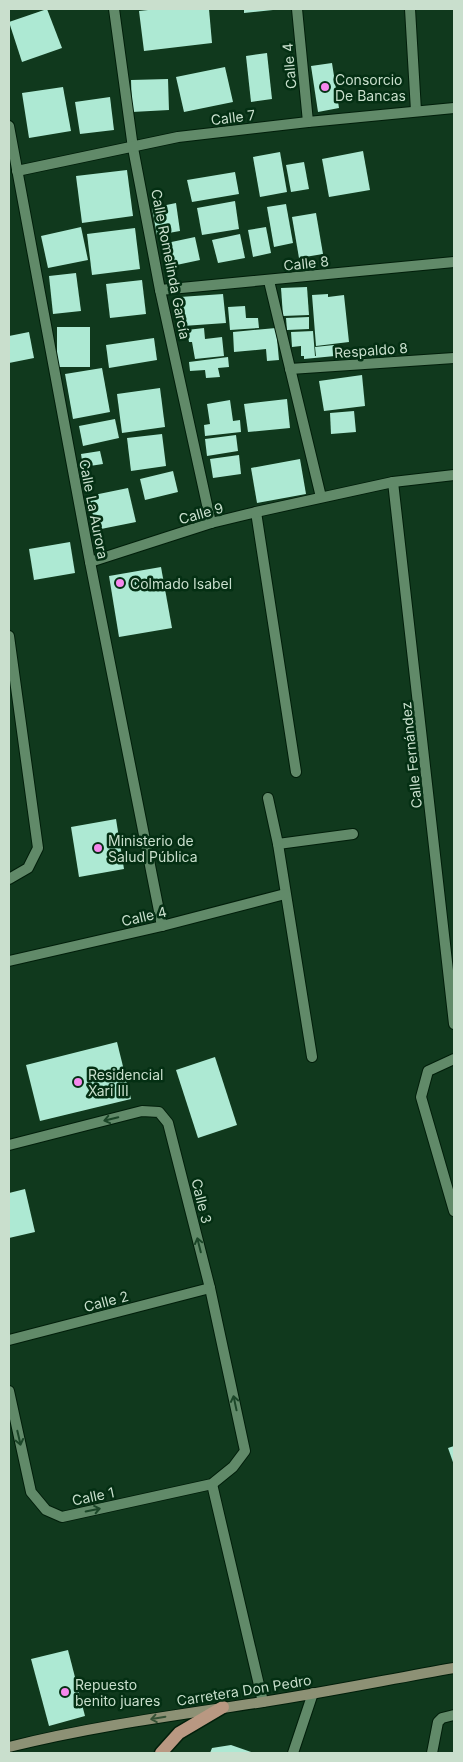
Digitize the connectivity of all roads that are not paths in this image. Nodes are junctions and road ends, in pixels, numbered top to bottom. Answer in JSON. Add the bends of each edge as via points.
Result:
{"nodes":[{"id":1,"x":114,"y":9,"type":"edge"},
{"id":2,"x":297,"y":9,"type":"edge"},
{"id":3,"x":410,"y":9,"type":"edge"},
{"id":4,"x":454,"y":108,"type":"edge"},
{"id":5,"x":416,"y":111,"type":"junction"},
{"id":6,"x":308,"y":122,"type":"junction"},
{"id":7,"x":9,"y":126,"type":"edge"},
{"id":8,"x":134,"y":148,"type":"junction"},
{"id":9,"x":17,"y":171,"type":"junction"},
{"id":10,"x":454,"y":262,"type":"edge"},
{"id":11,"x":269,"y":281,"type":"junction"},
{"id":12,"x":160,"y":290,"type":"junction"},
{"id":13,"x":454,"y":358,"type":"edge"},
{"id":14,"x":290,"y":369,"type":"junction"},
{"id":15,"x":454,"y":475,"type":"edge"},
{"id":16,"x":393,"y":482,"type":"junction"},
{"id":17,"x":321,"y":497,"type":"junction"},
{"id":18,"x":256,"y":512,"type":"junction"},
{"id":19,"x":211,"y":523,"type":"junction"},
{"id":20,"x":90,"y":562,"type":"junction"},
{"id":21,"x":9,"y":636,"type":"edge"},
{"id":22,"x":296,"y":772,"type":"dead end"},
{"id":23,"x":268,"y":798,"type":"dead end"},
{"id":24,"x":353,"y":834,"type":"dead end"},
{"id":25,"x":278,"y":844,"type":"junction"},
{"id":26,"x":9,"y":879,"type":"edge"},
{"id":27,"x":285,"y":894,"type":"junction"},
{"id":28,"x":162,"y":926,"type":"junction"},
{"id":29,"x":9,"y":961,"type":"edge"},
{"id":30,"x":454,"y":1024,"type":"edge"},
{"id":31,"x":312,"y":1057,"type":"dead end"},
{"id":32,"x":454,"y":1059,"type":"edge"},
{"id":33,"x":9,"y":1145,"type":"edge"},
{"id":34,"x":454,"y":1211,"type":"edge"},
{"id":35,"x":210,"y":1288,"type":"junction"},
{"id":36,"x":9,"y":1340,"type":"edge"},
{"id":37,"x":9,"y":1391,"type":"edge"},
{"id":38,"x":245,"y":1451,"type":"joint"},
{"id":39,"x":212,"y":1484,"type":"junction"},
{"id":40,"x":454,"y":1668,"type":"edge"},
{"id":41,"x":313,"y":1693,"type":"junction"},
{"id":42,"x":263,"y":1702,"type":"junction"},
{"id":43,"x":223,"y":1707,"type":"junction"},
{"id":44,"x":454,"y":1715,"type":"edge"},
{"id":45,"x":9,"y":1747,"type":"edge"},
{"id":46,"x":161,"y":1753,"type":"edge"},
{"id":47,"x":293,"y":1753,"type":"edge"},
{"id":48,"x":432,"y":1753,"type":"edge"}],
"edges":[{"from":1,"to":8,"type":"street","name":"Calle Romelinda García"},
{"from":2,"to":6,"type":"street","name":"Calle 4"},
{"from":3,"to":5,"type":"street"},
{"from":4,"to":5,"type":"street","name":"Calle 7"},
{"from":5,"to":6,"type":"street","name":"Calle 7"},
{"from":6,"to":8,"type":"street","name":"Calle 7","via":[[178,137]]},
{"from":7,"to":9,"type":"street","name":"Calle La Aurora"},
{"from":8,"to":9,"type":"street","name":"Calle 7"},
{"from":8,"to":12,"type":"street","name":"Calle Romelinda García"},
{"from":9,"to":20,"type":"street","name":"Calle La Aurora"},
{"from":10,"to":11,"type":"street","name":"Calle 8"},
{"from":11,"to":12,"type":"street","name":"Calle 8"},
{"from":11,"to":14,"type":"street"},
{"from":12,"to":19,"type":"street","name":"Calle Romelinda García"},
{"from":13,"to":14,"type":"street","name":"Respaldo 8"},
{"from":14,"to":17,"type":"street"},
{"from":15,"to":16,"type":"street"},
{"from":16,"to":17,"type":"street","name":"Calle 9"},
{"from":16,"to":30,"type":"street","name":"Calle Fernández"},
{"from":17,"to":18,"type":"street","name":"Calle 9"},
{"from":18,"to":19,"type":"street","name":"Calle 9"},
{"from":18,"to":22,"type":"street"},
{"from":19,"to":20,"type":"street","name":"Calle 9"},
{"from":20,"to":28,"type":"street","name":"Calle La Aurora"},
{"from":21,"to":26,"type":"street","via":[[38,848],[28,868]]},
{"from":23,"to":25,"type":"street"},
{"from":24,"to":25,"type":"street"},
{"from":25,"to":27,"type":"street"},
{"from":27,"to":28,"type":"street","name":"Calle 4"},
{"from":27,"to":31,"type":"street"},
{"from":28,"to":29,"type":"street","name":"Calle 4"},
{"from":32,"to":34,"type":"street","via":[[428,1072],[421,1097]]},
{"from":35,"to":33,"type":"street","name":"Calle 3","one_way":true,"via":[[168,1123],[159,1112],[142,1111]]},
{"from":35,"to":36,"type":"street","name":"Calle 2"},
{"from":38,"to":35,"type":"street","name":"Calle 3","one_way":true},
{"from":37,"to":39,"type":"street","name":"Calle 1","one_way":true,"via":[[32,1492],[46,1510],[62,1517]]},
{"from":38,"to":39,"type":"street","name":"Calle 1","via":[[233,1467]]},
{"from":39,"to":42,"type":"street"},
{"from":40,"to":41,"type":"street","name":"Carretera Don Pedro"},
{"from":41,"to":42,"type":"street","name":"Carretera Don Pedro"},
{"from":41,"to":47,"type":"street"},
{"from":42,"to":43,"type":"street","name":"Carretera Don Pedro"},
{"from":43,"to":45,"type":"street","name":"Carretera Don Pedro","one_way":true,"via":[[64,1734]]},
{"from":43,"to":46,"type":"main road","via":[[179,1733]]},
{"from":44,"to":48,"type":"street","via":[[438,1722]]}]}
